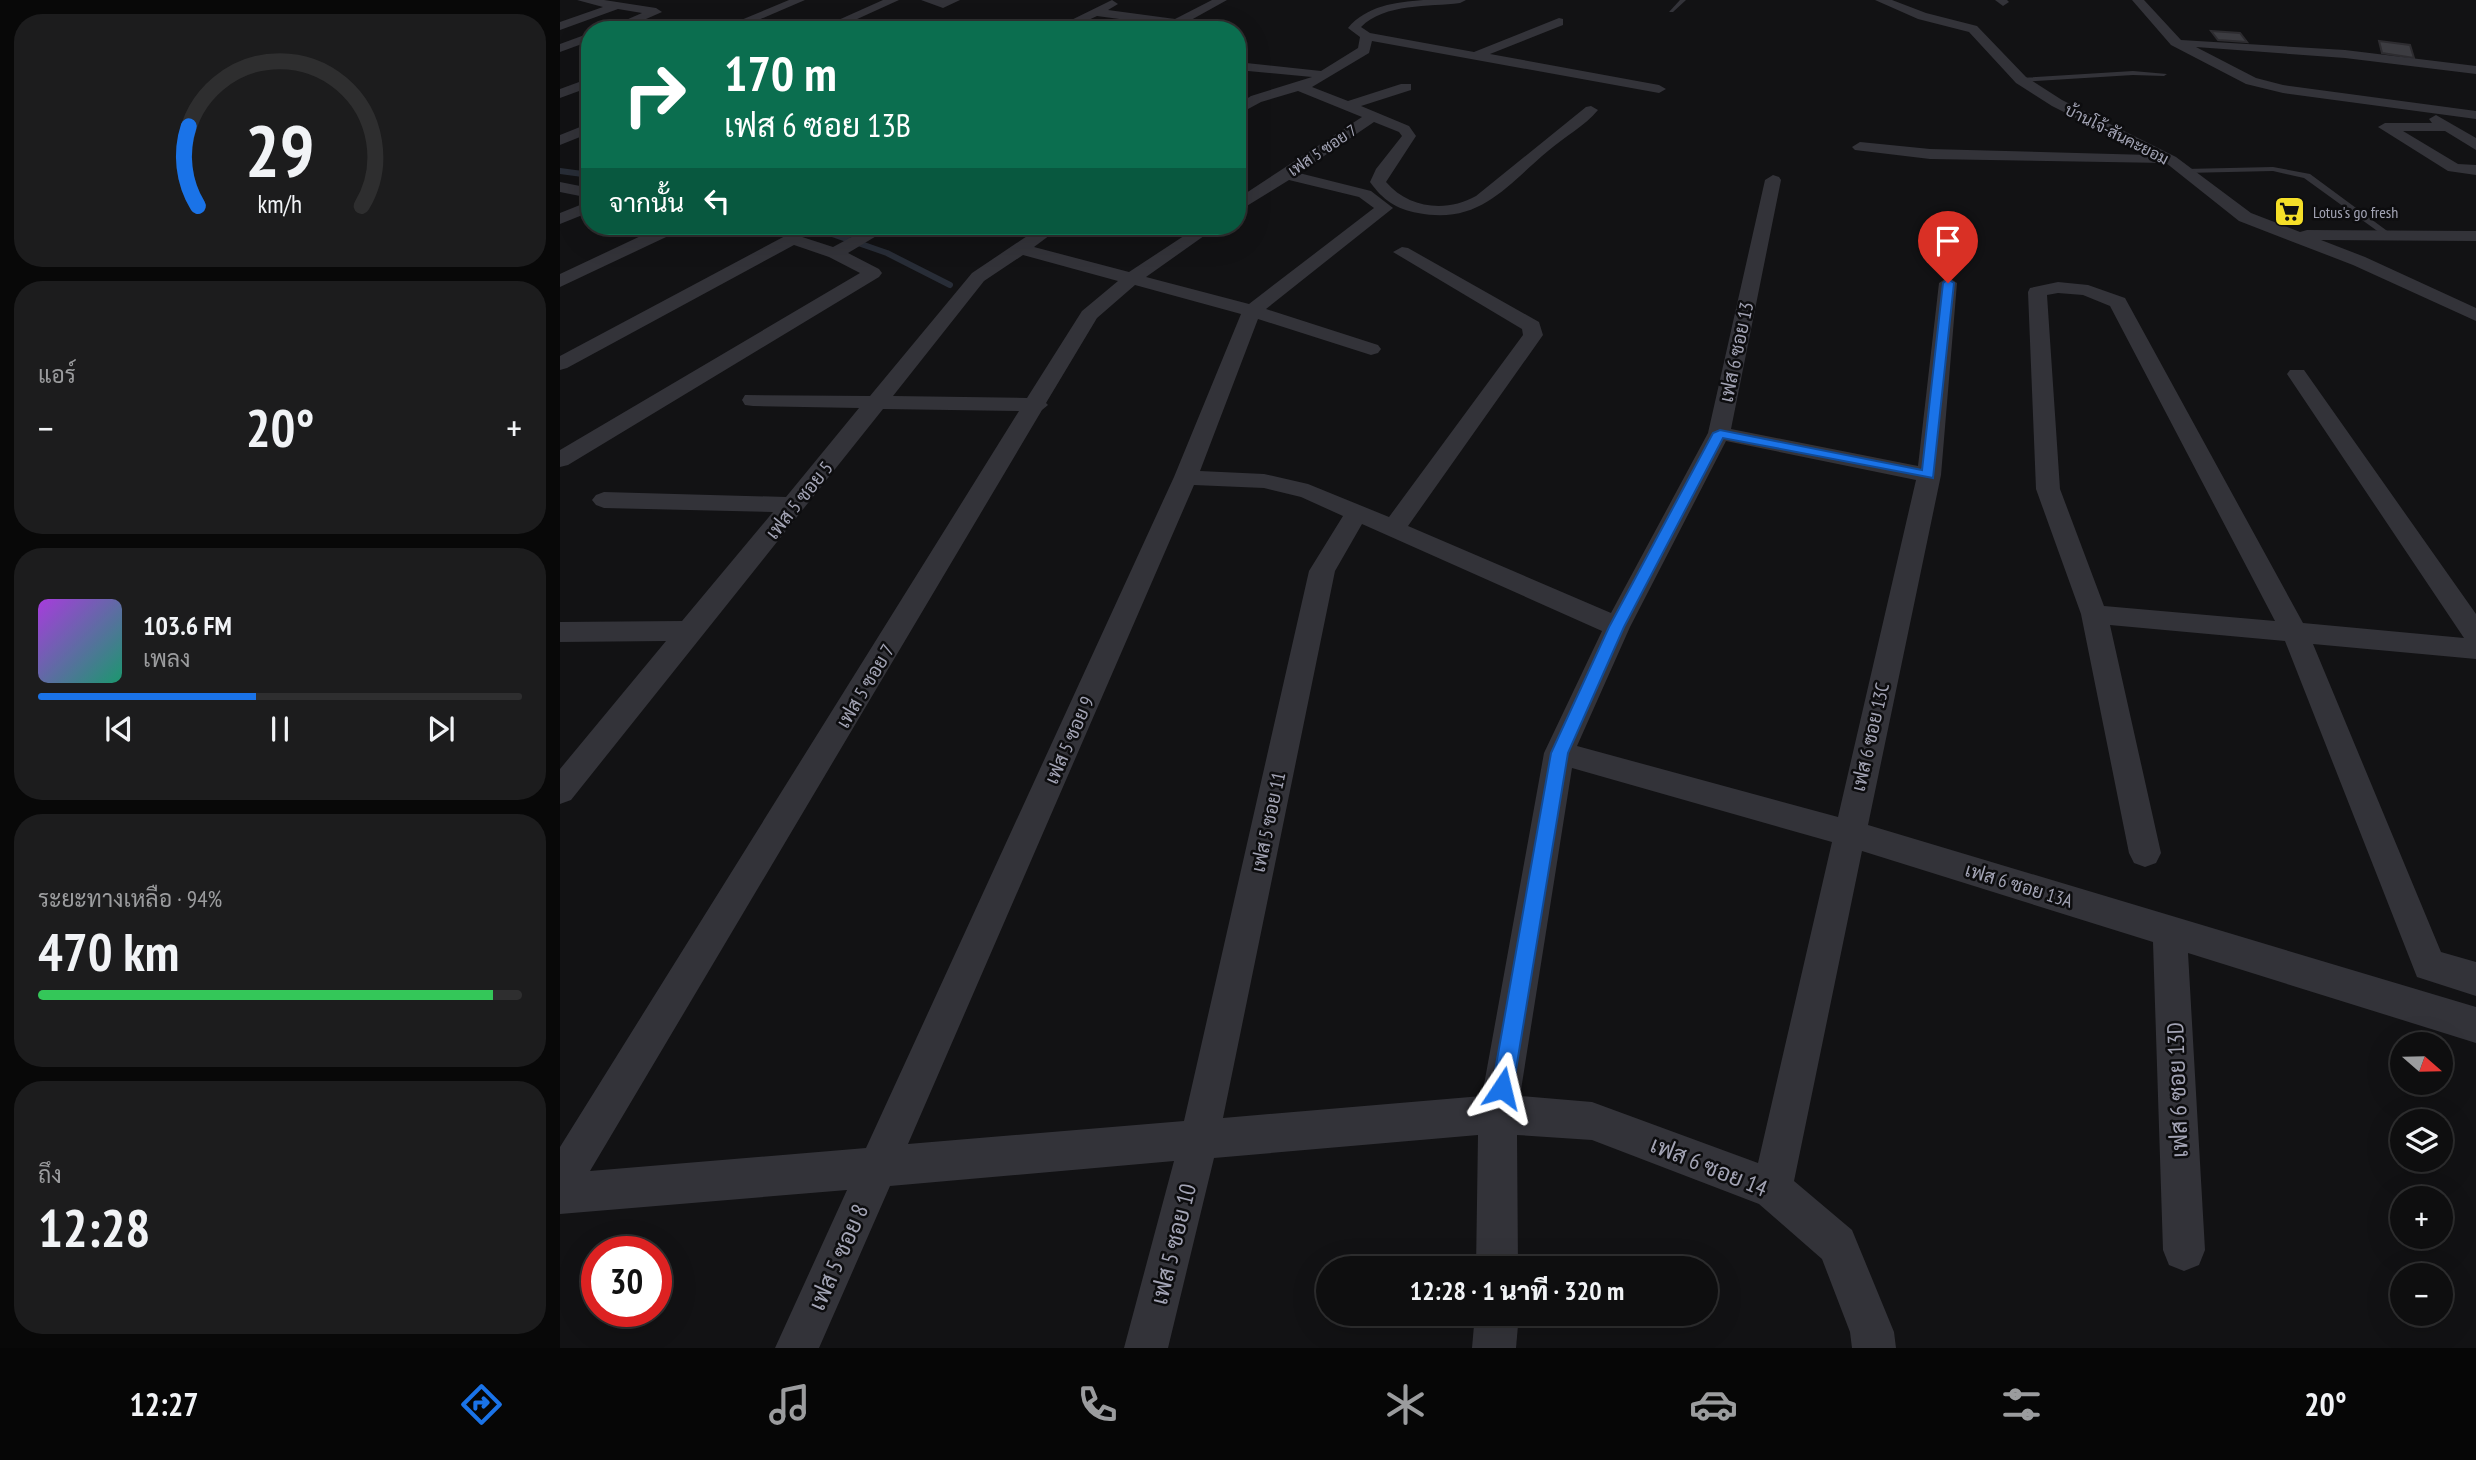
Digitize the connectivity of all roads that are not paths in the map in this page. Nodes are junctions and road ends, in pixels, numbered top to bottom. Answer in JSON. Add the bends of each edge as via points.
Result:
{"nodes":[{"id":1,"x":583,"y":0,"type":"edge"},
{"id":2,"x":799,"y":0,"type":"edge"},
{"id":3,"x":892,"y":0,"type":"edge"},
{"id":4,"x":927,"y":0,"type":"edge"},
{"id":5,"x":954,"y":0,"type":"edge"},
{"id":6,"x":1120,"y":0,"type":"edge"},
{"id":7,"x":1221,"y":0,"type":"edge"},
{"id":8,"x":1458,"y":0,"type":"edge"},
{"id":9,"x":1683,"y":0,"type":"edge"},
{"id":10,"x":1881,"y":0,"type":"edge"},
{"id":11,"x":2138,"y":0,"type":"edge"},
{"id":12,"x":618,"y":5,"type":"junction"},
{"id":13,"x":1671,"y":11,"type":"dead end"},
{"id":14,"x":1095,"y":12,"type":"junction"},
{"id":15,"x":632,"y":21,"type":"edge"},
{"id":16,"x":746,"y":21,"type":"edge"},
{"id":17,"x":843,"y":21,"type":"edge"},
{"id":18,"x":1076,"y":21,"type":"edge"},
{"id":19,"x":1162,"y":21,"type":"edge"},
{"id":20,"x":1181,"y":21,"type":"edge"},
{"id":21,"x":1559,"y":22,"type":"dead end"},
{"id":22,"x":560,"y":26,"type":"edge"},
{"id":23,"x":1366,"y":36,"type":"junction"},
{"id":24,"x":581,"y":40,"type":"edge"},
{"id":25,"x":2175,"y":43,"type":"junction"},
{"id":26,"x":560,"y":48,"type":"edge"},
{"id":27,"x":1477,"y":55,"type":"junction"},
{"id":28,"x":1246,"y":67,"type":"edge"},
{"id":29,"x":2476,"y":70,"type":"edge"},
{"id":30,"x":1327,"y":74,"type":"junction"},
{"id":31,"x":2164,"y":74,"type":"dead end"},
{"id":32,"x":2021,"y":80,"type":"junction"},
{"id":33,"x":581,"y":85,"type":"edge"},
{"id":34,"x":1296,"y":85,"type":"junction"},
{"id":35,"x":1406,"y":87,"type":"dead end"},
{"id":36,"x":1659,"y":89,"type":"dead end"},
{"id":37,"x":560,"y":93,"type":"edge"},
{"id":38,"x":1246,"y":105,"type":"edge"},
{"id":39,"x":1347,"y":106,"type":"junction"},
{"id":40,"x":1591,"y":110,"type":"dead end"},
{"id":41,"x":2476,"y":115,"type":"edge"},
{"id":42,"x":1373,"y":116,"type":"junction"},
{"id":43,"x":581,"y":131,"type":"edge"},
{"id":44,"x":560,"y":140,"type":"edge"},
{"id":45,"x":2476,"y":145,"type":"edge"},
{"id":46,"x":1860,"y":147,"type":"dead end"},
{"id":47,"x":2171,"y":160,"type":"junction"},
{"id":48,"x":2476,"y":170,"type":"edge"},
{"id":49,"x":2185,"y":171,"type":"junction"},
{"id":50,"x":1286,"y":174,"type":"junction"},
{"id":51,"x":1773,"y":180,"type":"dead end"},
{"id":52,"x":560,"y":187,"type":"edge"},
{"id":53,"x":581,"y":192,"type":"edge"},
{"id":54,"x":581,"y":200,"type":"edge"},
{"id":55,"x":1246,"y":201,"type":"edge"},
{"id":56,"x":560,"y":219,"type":"edge"},
{"id":57,"x":656,"y":235,"type":"edge"},
{"id":58,"x":868,"y":235,"type":"edge"},
{"id":59,"x":1039,"y":235,"type":"edge"},
{"id":60,"x":1196,"y":235,"type":"edge"},
{"id":61,"x":2289,"y":235,"type":"junction"},
{"id":62,"x":2390,"y":236,"type":"junction"},
{"id":63,"x":2476,"y":236,"type":"edge"},
{"id":64,"x":1018,"y":248,"type":"junction"},
{"id":65,"x":1402,"y":252,"type":"dead end"},
{"id":66,"x":835,"y":253,"type":"junction"},
{"id":67,"x":1132,"y":278,"type":"junction"},
{"id":68,"x":560,"y":281,"type":"edge"},
{"id":69,"x":1948,"y":283,"type":"dead end"},
{"id":70,"x":1252,"y":311,"type":"junction"},
{"id":71,"x":2476,"y":315,"type":"edge"},
{"id":72,"x":1371,"y":349,"type":"dead end"},
{"id":73,"x":560,"y":364,"type":"edge"},
{"id":74,"x":2297,"y":374,"type":"dead end"},
{"id":75,"x":753,"y":400,"type":"dead end"},
{"id":76,"x":877,"y":402,"type":"junction"},
{"id":77,"x":1037,"y":405,"type":"junction"},
{"id":78,"x":1720,"y":433,"type":"junction"},
{"id":79,"x":560,"y":460,"type":"edge"},
{"id":80,"x":1928,"y":475,"type":"junction"},
{"id":81,"x":1186,"y":477,"type":"junction"},
{"id":82,"x":604,"y":500,"type":"dead end"},
{"id":83,"x":794,"y":505,"type":"junction"},
{"id":84,"x":1357,"y":512,"type":"junction"},
{"id":85,"x":1393,"y":529,"type":"junction"},
{"id":86,"x":2094,"y":614,"type":"junction"},
{"id":87,"x":1617,"y":627,"type":"junction"},
{"id":88,"x":691,"y":631,"type":"junction"},
{"id":89,"x":560,"y":632,"type":"edge"},
{"id":90,"x":2295,"y":633,"type":"junction"},
{"id":91,"x":2476,"y":635,"type":"edge"},
{"id":92,"x":2476,"y":649,"type":"edge"},
{"id":93,"x":1559,"y":753,"type":"junction"},
{"id":94,"x":560,"y":792,"type":"edge"},
{"id":95,"x":1848,"y":833,"type":"junction"},
{"id":96,"x":2145,"y":853,"type":"dead end"},
{"id":97,"x":2170,"y":931,"type":"junction"},
{"id":98,"x":2476,"y":979,"type":"edge"},
{"id":99,"x":2476,"y":1025,"type":"edge"},
{"id":100,"x":1498,"y":1114,"type":"junction"},
{"id":101,"x":1199,"y":1140,"type":"junction"},
{"id":102,"x":879,"y":1167,"type":"junction"},
{"id":103,"x":560,"y":1184,"type":"edge"},
{"id":104,"x":1773,"y":1189,"type":"junction"},
{"id":105,"x":560,"y":1194,"type":"edge"},
{"id":106,"x":2184,"y":1250,"type":"dead end"},
{"id":107,"x":1497,"y":1256,"type":"edge"},
{"id":108,"x":1496,"y":1326,"type":"edge"},
{"id":109,"x":797,"y":1348,"type":"edge"},
{"id":110,"x":1146,"y":1348,"type":"edge"},
{"id":111,"x":1494,"y":1348,"type":"edge"},
{"id":112,"x":1874,"y":1348,"type":"edge"}],
"edges":[{"from":1,"to":12,"type":"street"},
{"from":2,"to":16,"type":"street"},
{"from":3,"to":17,"type":"street"},
{"from":4,"to":5,"type":"street","via":[[943,4]]},
{"from":6,"to":14,"type":"street"},
{"from":7,"to":20,"type":"street"},
{"from":8,"to":23,"type":"street","via":[[1381,10],[1354,28]]},
{"from":9,"to":13,"type":"lane"},
{"from":10,"to":32,"type":"street","name":"บ้านโจ้-สันคะยอม","via":[[1973,29]]},
{"from":11,"to":25,"type":"street"},
{"from":12,"to":15,"type":"street","via":[[656,12]]},
{"from":12,"to":22,"type":"street"},
{"from":14,"to":18,"type":"street"},
{"from":14,"to":19,"type":"street"},
{"from":21,"to":27,"type":"street"},
{"from":23,"to":27,"type":"street"},
{"from":23,"to":30,"type":"street","via":[[1364,50]]},
{"from":24,"to":26,"type":"street"},
{"from":25,"to":29,"type":"street","via":[[2345,54]]},
{"from":25,"to":41,"type":"street","via":[[2250,81],[2283,89]]},
{"from":27,"to":36,"type":"street"},
{"from":28,"to":30,"type":"street"},
{"from":30,"to":34,"type":"street"},
{"from":31,"to":32,"type":"lane"},
{"from":32,"to":47,"type":"street","name":"บ้านโจ้-สันคะยอม","via":[[2066,108]]},
{"from":33,"to":37,"type":"street"},
{"from":34,"to":38,"type":"street"},
{"from":34,"to":39,"type":"street","name":"เฟส 5 ซอย 7"},
{"from":35,"to":39,"type":"street"},
{"from":39,"to":42,"type":"street","name":"เฟส 5 ซอย 7"},
{"from":40,"to":42,"type":"street","via":[[1471,205],[1428,209],[1400,203],[1378,182],[1382,167],[1409,136],[1404,129]]},
{"from":42,"to":50,"type":"street","name":"เฟส 5 ซอย 7"},
{"from":43,"to":44,"type":"street"},
{"from":45,"to":48,"type":"street","via":[[2442,123],[2385,127],[2454,168]]},
{"from":46,"to":47,"type":"street","via":[[1930,154]]},
{"from":47,"to":49,"type":"street","name":"บ้านโจ้-สันคะยอม"},
{"from":49,"to":61,"type":"street","name":"บ้านโจ้-สันคะยอม","via":[[2245,217]]},
{"from":49,"to":62,"type":"lane","via":[[2273,169],[2307,176]]},
{"from":50,"to":55,"type":"street","name":"เฟส 5 ซอย 7"},
{"from":50,"to":70,"type":"street","via":[[1365,194],[1385,208]]},
{"from":51,"to":78,"type":"street","name":"เฟส 6 ซอย 13"},
{"from":52,"to":53,"type":"street"},
{"from":54,"to":56,"type":"street"},
{"from":57,"to":68,"type":"street"},
{"from":58,"to":66,"type":"street"},
{"from":59,"to":64,"type":"street","name":"เฟส 5 ซอย 5"},
{"from":60,"to":67,"type":"street","name":"เฟส 5 ซอย 7"},
{"from":61,"to":62,"type":"street"},
{"from":61,"to":71,"type":"street","name":"บ้านโจ้-สันคะยอม","via":[[2359,261]]},
{"from":62,"to":63,"type":"street"},
{"from":64,"to":67,"type":"street"},
{"from":64,"to":76,"type":"street","name":"เฟส 5 ซอย 5","via":[[978,277]]},
{"from":65,"to":85,"type":"street","via":[[1532,326],[1533,335]]},
{"from":66,"to":73,"type":"street","via":[[793,239]]},
{"from":66,"to":79,"type":"street","via":[[873,273]]},
{"from":67,"to":70,"type":"street"},
{"from":67,"to":77,"type":"street","name":"เฟส 5 ซอย 7","via":[[1089,316]]},
{"from":69,"to":80,"type":"street","name":"เฟส 6 ซอย 13C"},
{"from":70,"to":72,"type":"street"},
{"from":70,"to":81,"type":"street","name":"เฟส 5 ซอย 9"},
{"from":74,"to":91,"type":"street"},
{"from":75,"to":76,"type":"street"},
{"from":76,"to":77,"type":"street"},
{"from":76,"to":83,"type":"street","name":"เฟส 5 ซอย 5"},
{"from":77,"to":103,"type":"street","name":"เฟส 5 ซอย 7"},
{"from":78,"to":80,"type":"street"},
{"from":78,"to":87,"type":"street","name":"เฟส 6 ซอย 13"},
{"from":80,"to":95,"type":"street","name":"เฟส 6 ซอย 13C"},
{"from":81,"to":84,"type":"street","via":[[1264,481],[1308,491]]},
{"from":81,"to":102,"type":"street","name":"เฟส 5 ซอย 9"},
{"from":82,"to":83,"type":"street"},
{"from":83,"to":88,"type":"street","name":"เฟส 5 ซอย 5"},
{"from":84,"to":85,"type":"street"},
{"from":84,"to":101,"type":"street","name":"เฟส 5 ซอย 11","via":[[1322,571]]},
{"from":85,"to":87,"type":"street"},
{"from":86,"to":90,"type":"street"},
{"from":86,"to":90,"type":"street","via":[[2048,489],[2037,292],[2053,286],[2078,288],[2118,302]]},
{"from":86,"to":96,"type":"street"},
{"from":87,"to":93,"type":"street","name":"เฟส 6 ซอย 13"},
{"from":88,"to":89,"type":"street"},
{"from":88,"to":94,"type":"street","name":"เฟส 5 ซอย 5"},
{"from":90,"to":92,"type":"street"},
{"from":90,"to":98,"type":"street","via":[[2430,965]]},
{"from":93,"to":95,"type":"street","name":"เฟส 6 ซอย 13A"},
{"from":93,"to":100,"type":"street","name":"เฟส 6 ซอย 13"},
{"from":95,"to":97,"type":"street","name":"เฟส 6 ซอย 13A"},
{"from":95,"to":104,"type":"street","name":"เฟส 6 ซอย 13C"},
{"from":97,"to":99,"type":"street","name":"เฟส 6 ซอย 13A"},
{"from":97,"to":106,"type":"street","name":"เฟส 6 ซอย 13D"},
{"from":100,"to":101,"type":"street","name":"เฟส 6 ซอย 14"},
{"from":100,"to":104,"type":"street","name":"เฟส 6 ซอย 14","via":[[1592,1121]]},
{"from":100,"to":107,"type":"street","name":"เฟส 6 ซอย 13"},
{"from":101,"to":102,"type":"street","name":"เฟส 6 ซอย 14"},
{"from":101,"to":110,"type":"street","name":"เฟส 5 ซอย 10"},
{"from":102,"to":105,"type":"street","name":"เฟส 6 ซอย 14"},
{"from":102,"to":109,"type":"street","name":"เฟส 5 ซอย 8"},
{"from":104,"to":112,"type":"street","name":"เฟส 6 ซอย 14","via":[[1836,1245],[1872,1332]]},
{"from":108,"to":111,"type":"street"}]}
